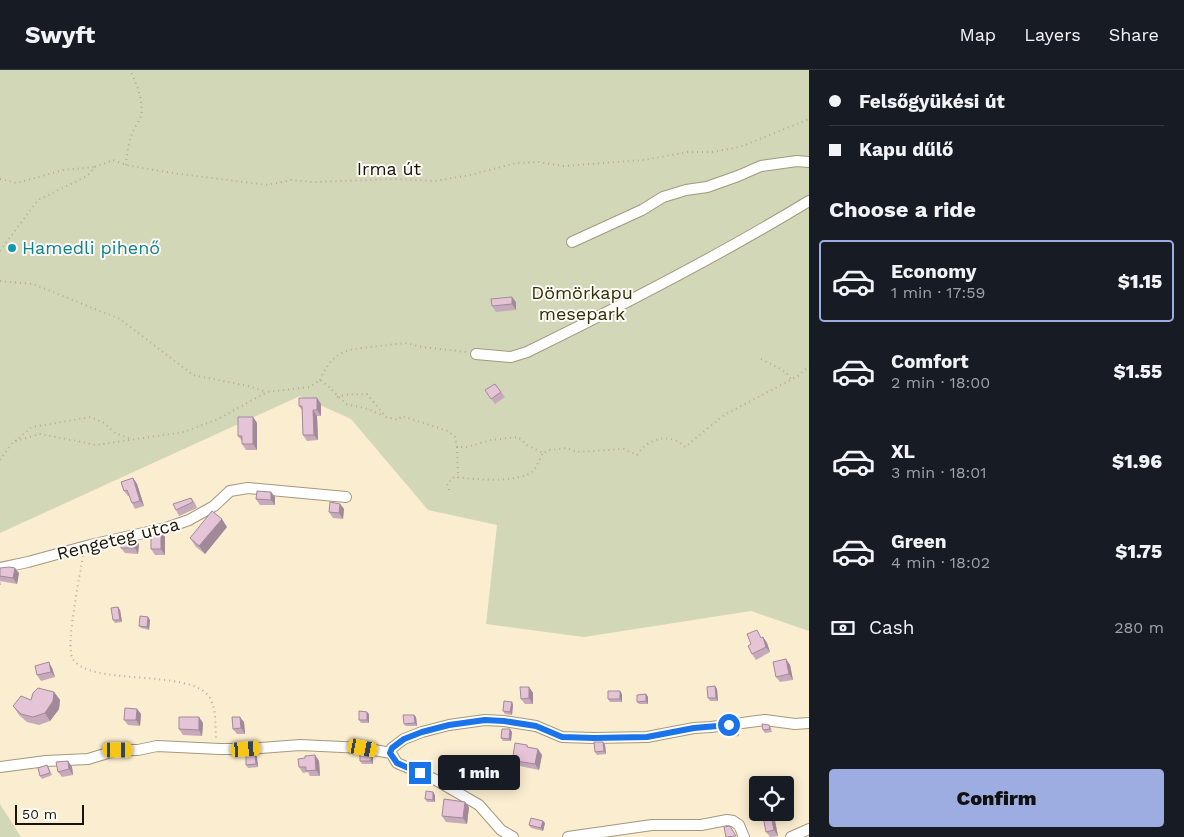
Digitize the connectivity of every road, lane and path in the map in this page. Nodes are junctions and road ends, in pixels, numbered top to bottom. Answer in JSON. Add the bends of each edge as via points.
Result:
{"nodes":[{"id":1,"x":130,"y":70,"type":"edge"},
{"id":2,"x":809,"y":118,"type":"edge"},
{"id":3,"x":809,"y":162,"type":"edge"},
{"id":4,"x":126,"y":165,"type":"junction"},
{"id":5,"x":96,"y":167,"type":"junction"},
{"id":6,"x":0,"y":179,"type":"edge"},
{"id":7,"x":809,"y":201,"type":"edge"},
{"id":8,"x":572,"y":242,"type":"dead end"},
{"id":9,"x":0,"y":251,"type":"edge"},
{"id":10,"x":0,"y":281,"type":"edge"},
{"id":11,"x":476,"y":354,"type":"joint"},
{"id":12,"x":761,"y":359,"type":"dead end"},
{"id":13,"x":809,"y":366,"type":"edge"},
{"id":14,"x":320,"y":380,"type":"junction"},
{"id":15,"x":791,"y":380,"type":"junction"},
{"id":16,"x":267,"y":392,"type":"junction"},
{"id":17,"x":337,"y":397,"type":"junction"},
{"id":18,"x":386,"y":417,"type":"junction"},
{"id":19,"x":132,"y":440,"type":"junction"},
{"id":20,"x":13,"y":442,"type":"junction"},
{"id":21,"x":457,"y":447,"type":"junction"},
{"id":22,"x":542,"y":453,"type":"junction"},
{"id":23,"x":0,"y":460,"type":"edge"},
{"id":24,"x":458,"y":477,"type":"junction"},
{"id":25,"x":448,"y":490,"type":"dead end"},
{"id":26,"x":346,"y":497,"type":"dead end"},
{"id":27,"x":84,"y":546,"type":"junction"},
{"id":28,"x":0,"y":568,"type":"edge"},
{"id":29,"x":809,"y":723,"type":"edge"},
{"id":30,"x":216,"y":749,"type":"junction"},
{"id":31,"x":390,"y":753,"type":"junction"},
{"id":32,"x":0,"y":767,"type":"edge"},
{"id":33,"x":809,"y":829,"type":"edge"},
{"id":34,"x":513,"y":837,"type":"edge"},
{"id":35,"x":568,"y":837,"type":"edge"},
{"id":36,"x":744,"y":837,"type":"edge"},
{"id":37,"x":791,"y":837,"type":"edge"}],
"edges":[{"from":1,"to":4,"type":"path","via":[[141,115],[132,135]]},
{"from":2,"to":4,"type":"path","name":"Irma út","via":[[740,147],[712,152],[564,166],[516,163],[435,181],[291,180],[268,185]]},
{"from":3,"to":8,"type":"street","via":[[761,166],[707,187],[663,197]]},
{"from":4,"to":5,"type":"path","name":"Irma út","via":[[113,160]]},
{"from":5,"to":6,"type":"path","via":[[64,170],[18,183]]},
{"from":5,"to":9,"type":"path","name":"Irma út","via":[[87,176],[38,200]]},
{"from":7,"to":11,"type":"street","via":[[633,300],[526,352],[511,357]]},
{"from":10,"to":16,"type":"path","via":[[33,284],[120,319],[193,375]]},
{"from":11,"to":14,"type":"path","via":[[405,343],[347,350],[326,366]]},
{"from":12,"to":15,"type":"path","via":[[786,372]]},
{"from":13,"to":15,"type":"path"},
{"from":14,"to":16,"type":"path","via":[[310,387]]},
{"from":14,"to":17,"type":"path"},
{"from":15,"to":22,"type":"path","via":[[724,415],[685,447],[681,442],[663,437],[651,442],[637,455],[624,448],[576,452],[567,448]]},
{"from":16,"to":19,"type":"path","via":[[218,419],[184,432]]},
{"from":17,"to":18,"type":"path","via":[[346,404]]},
{"from":17,"to":18,"type":"path","via":[[352,392],[367,394]]},
{"from":18,"to":21,"type":"path","via":[[398,420],[402,416],[448,431],[455,437]]},
{"from":19,"to":20,"type":"path","via":[[96,446],[39,434]]},
{"from":19,"to":20,"type":"path","via":[[91,417],[32,427]]},
{"from":20,"to":23,"type":"path"},
{"from":21,"to":22,"type":"path","via":[[518,437]]},
{"from":21,"to":24,"type":"path"},
{"from":22,"to":24,"type":"path","via":[[532,472],[516,478]]},
{"from":24,"to":25,"type":"path","via":[[447,484]]},
{"from":26,"to":27,"type":"street","name":"Rengeteg utca","via":[[248,488],[230,492],[214,506],[189,520]]},
{"from":27,"to":28,"type":"street","name":"Rengeteg utca"},
{"from":27,"to":30,"type":"path","via":[[71,636],[75,662],[90,670],[177,682],[205,692],[214,707]]},
{"from":29,"to":31,"type":"street","via":[[765,720],[647,737],[594,738],[562,737],[536,726],[485,720],[422,732],[404,739]]},
{"from":30,"to":31,"type":"street","via":[[300,745],[363,748]]},
{"from":30,"to":32,"type":"street","via":[[157,746],[118,750],[88,759]]},
{"from":31,"to":34,"type":"street","via":[[397,763],[434,778],[479,804],[501,830]]},
{"from":33,"to":37,"type":"street"},
{"from":35,"to":36,"type":"street","via":[[652,825],[701,825],[727,820],[739,825]]}]}
